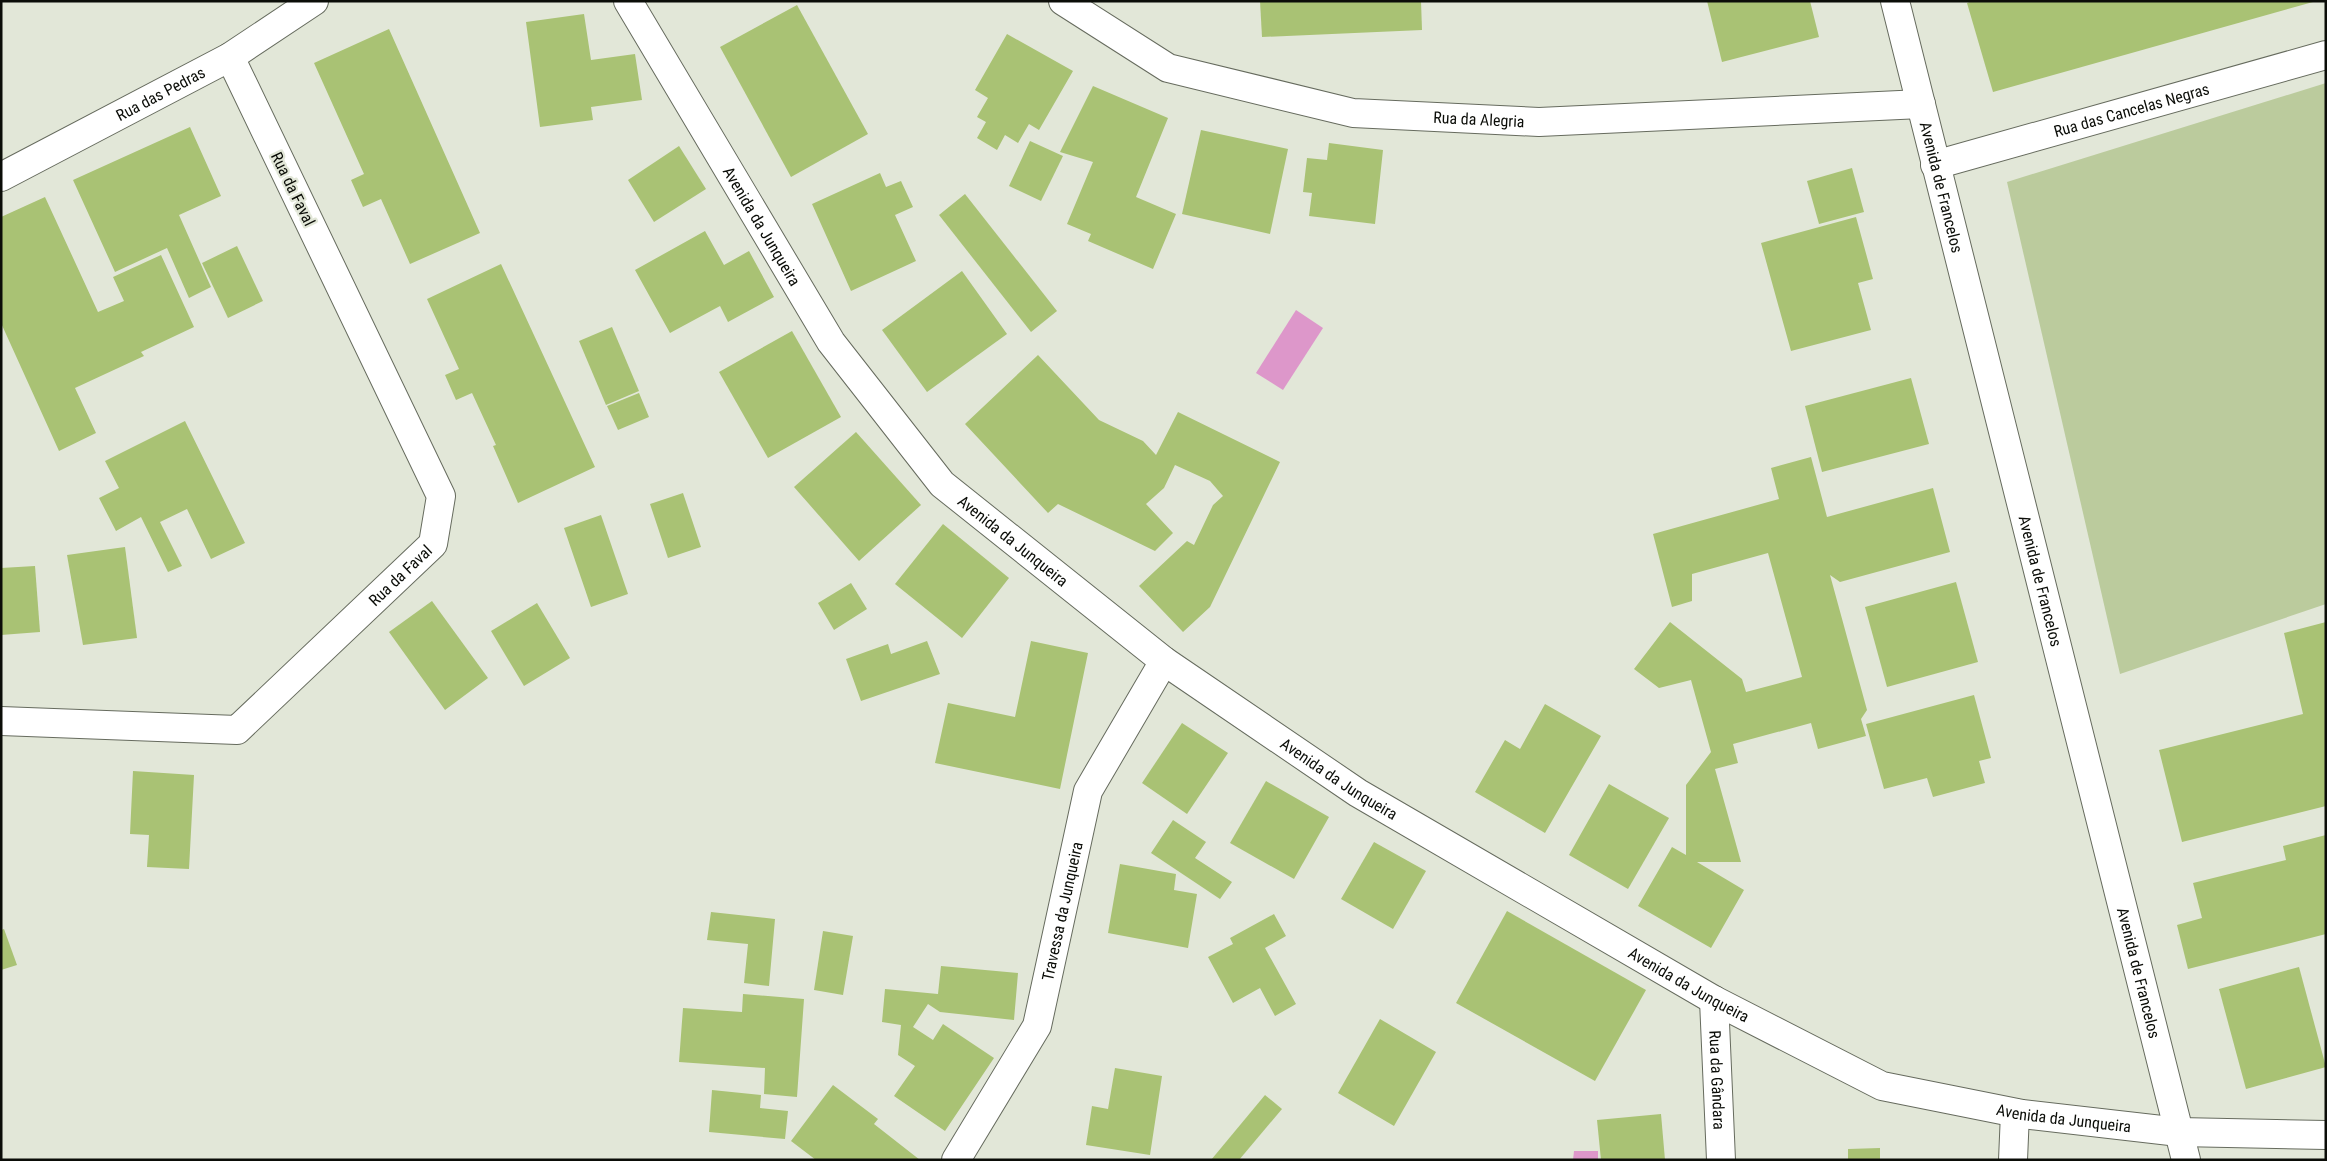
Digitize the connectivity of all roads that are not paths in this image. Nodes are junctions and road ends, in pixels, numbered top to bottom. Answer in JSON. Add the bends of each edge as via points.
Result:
{"nodes":[{"id":1,"x":314,"y":1,"type":"edge"},
{"id":2,"x":628,"y":1,"type":"edge"},
{"id":3,"x":1063,"y":1,"type":"edge"},
{"id":4,"x":1895,"y":1,"type":"edge"},
{"id":5,"x":2326,"y":54,"type":"edge"},
{"id":6,"x":230,"y":57,"type":"junction"},
{"id":7,"x":1921,"y":104,"type":"junction"},
{"id":8,"x":1935,"y":165,"type":"junction"},
{"id":9,"x":1,"y":177,"type":"edge"},
{"id":10,"x":1164,"y":661,"type":"junction"},
{"id":11,"x":1,"y":721,"type":"edge"},
{"id":12,"x":1714,"y":1000,"type":"junction"},
{"id":13,"x":2015,"y":1113,"type":"junction"},
{"id":14,"x":2179,"y":1132,"type":"junction"},
{"id":15,"x":2326,"y":1134,"type":"edge"},
{"id":16,"x":956,"y":1160,"type":"edge"},
{"id":17,"x":1721,"y":1160,"type":"edge"},
{"id":18,"x":2013,"y":1160,"type":"edge"},
{"id":19,"x":2186,"y":1160,"type":"edge"}],
"edges":[{"from":1,"to":6,"type":"street","name":"Rua das Pedras"},
{"from":2,"to":10,"type":"street","name":"Avenida da Junqueira","via":[[830,342],[942,484]]},
{"from":3,"to":7,"type":"street","name":"Rua da Alegria","via":[[1168,68],[1352,113],[1539,122]]},
{"from":4,"to":7,"type":"street","name":"Avenida de Francelos"},
{"from":5,"to":8,"type":"street","name":"Rua das Cancelas Negras"},
{"from":6,"to":9,"type":"street","name":"Rua das Pedras"},
{"from":6,"to":11,"type":"street","name":"Rua da Faval","via":[[441,496],[434,544],[237,730]]},
{"from":7,"to":8,"type":"street","name":"Avenida de Francelos"},
{"from":8,"to":14,"type":"street","name":"Avenida de Francelos"},
{"from":10,"to":12,"type":"street","name":"Avenida da Junqueira","via":[[1358,793]]},
{"from":10,"to":16,"type":"street","name":"Travessa da Junqueira","via":[[1088,791],[1038,1026]]},
{"from":12,"to":13,"type":"street","name":"Avenida da Junqueira","via":[[1882,1086]]},
{"from":12,"to":17,"type":"street","name":"Rua da Gândara"},
{"from":13,"to":14,"type":"street","name":"Avenida da Junqueira"},
{"from":13,"to":18,"type":"street"},
{"from":14,"to":15,"type":"street","name":"Avenida da Junqueira"},
{"from":14,"to":19,"type":"street","name":"Avenida de Francelos"}]}
